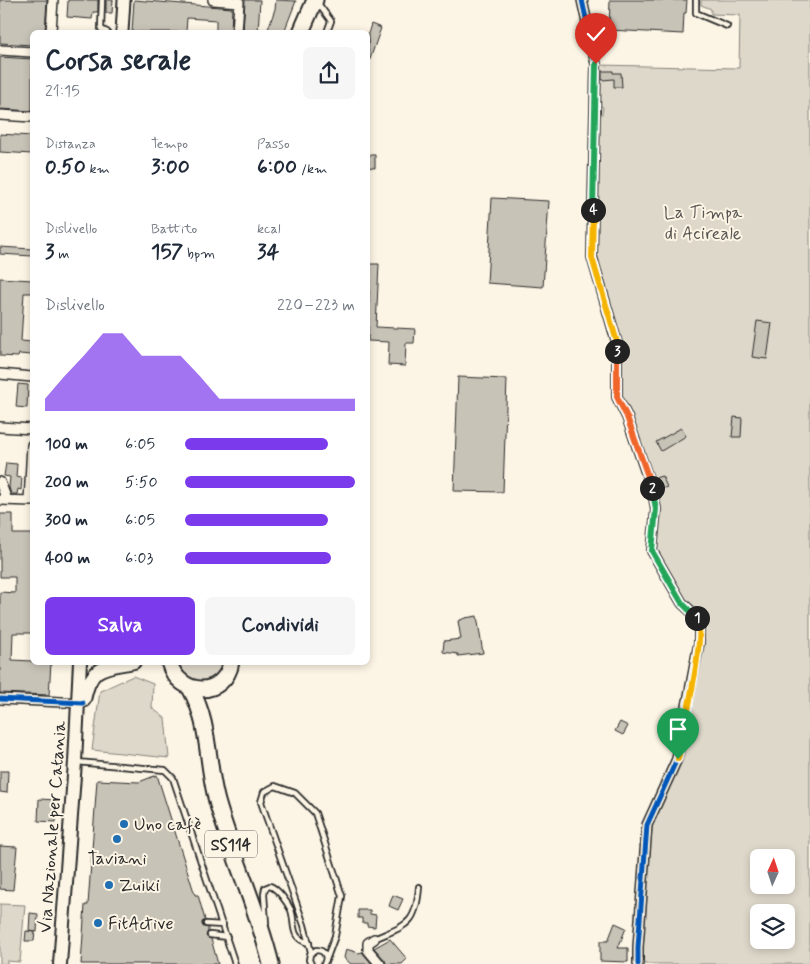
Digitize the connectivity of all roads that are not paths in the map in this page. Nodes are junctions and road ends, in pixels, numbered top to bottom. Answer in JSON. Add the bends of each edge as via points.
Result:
{"nodes":[{"id":1,"x":53,"y":0,"type":"edge"},
{"id":2,"x":102,"y":0,"type":"edge"},
{"id":3,"x":124,"y":0,"type":"edge"},
{"id":4,"x":213,"y":0,"type":"edge"},
{"id":5,"x":308,"y":0,"type":"edge"},
{"id":6,"x":316,"y":0,"type":"edge"},
{"id":7,"x":582,"y":0,"type":"edge"},
{"id":8,"x":696,"y":0,"type":"edge"},
{"id":9,"x":727,"y":26,"type":"dead end"},
{"id":10,"x":51,"y":30,"type":"edge"},
{"id":11,"x":103,"y":30,"type":"edge"},
{"id":12,"x":122,"y":30,"type":"edge"},
{"id":13,"x":237,"y":30,"type":"edge"},
{"id":14,"x":300,"y":30,"type":"edge"},
{"id":15,"x":301,"y":30,"type":"edge"},
{"id":16,"x":328,"y":30,"type":"edge"},
{"id":17,"x":0,"y":50,"type":"edge"},
{"id":18,"x":30,"y":52,"type":"edge"},
{"id":19,"x":0,"y":115,"type":"edge"},
{"id":20,"x":30,"y":117,"type":"edge"},
{"id":21,"x":0,"y":374,"type":"edge"},
{"id":22,"x":30,"y":377,"type":"edge"},
{"id":23,"x":0,"y":427,"type":"edge"},
{"id":24,"x":30,"y":429,"type":"edge"},
{"id":25,"x":0,"y":482,"type":"edge"},
{"id":26,"x":3,"y":500,"type":"edge"},
{"id":27,"x":30,"y":501,"type":"edge"},
{"id":28,"x":80,"y":665,"type":"edge"},
{"id":29,"x":117,"y":665,"type":"edge"},
{"id":30,"x":230,"y":665,"type":"edge"},
{"id":31,"x":170,"y":667,"type":"edge"},
{"id":32,"x":214,"y":686,"type":"junction"},
{"id":33,"x":190,"y":688,"type":"junction"},
{"id":34,"x":0,"y":699,"type":"edge"},
{"id":35,"x":80,"y":703,"type":"junction"},
{"id":36,"x":204,"y":721,"type":"junction"},
{"id":37,"x":76,"y":762,"type":"junction"},
{"id":38,"x":419,"y":887,"type":"dead end"},
{"id":39,"x":206,"y":924,"type":"dead end"},
{"id":40,"x":223,"y":925,"type":"junction"},
{"id":41,"x":210,"y":935,"type":"dead end"},
{"id":42,"x":226,"y":937,"type":"junction"},
{"id":43,"x":374,"y":939,"type":"joint"},
{"id":44,"x":309,"y":943,"type":"junction"},
{"id":45,"x":311,"y":952,"type":"junction"},
{"id":46,"x":270,"y":958,"type":"edge"},
{"id":47,"x":310,"y":963,"type":"edge"},
{"id":48,"x":325,"y":963,"type":"edge"},
{"id":49,"x":60,"y":964,"type":"edge"},
{"id":50,"x":235,"y":964,"type":"edge"},
{"id":51,"x":380,"y":964,"type":"edge"},
{"id":52,"x":638,"y":964,"type":"edge"}],
"edges":[{"from":1,"to":10,"type":"street"},
{"from":2,"to":11,"type":"lane"},
{"from":3,"to":12,"type":"street"},
{"from":4,"to":13,"type":"street","via":[[239,2]]},
{"from":5,"to":14,"type":"main road"},
{"from":6,"to":15,"type":"main road"},
{"from":6,"to":16,"type":"lane","via":[[331,21]]},
{"from":7,"to":52,"type":"street","via":[[596,64],[592,258],[617,342],[617,397],[653,493],[656,509],[652,551],[682,603],[699,622],[700,630],[678,759],[647,826]]},
{"from":8,"to":9,"type":"lane","via":[[696,13]]},
{"from":17,"to":18,"type":"street"},
{"from":19,"to":20,"type":"street"},
{"from":21,"to":22,"type":"street"},
{"from":23,"to":24,"type":"street"},
{"from":25,"to":26,"type":"street"},
{"from":26,"to":27,"type":"street"},
{"from":28,"to":35,"type":"main road","name":"Via Nazionale per Catania"},
{"from":29,"to":35,"type":"main road","via":[[95,673]]},
{"from":30,"to":32,"type":"main road","via":[[227,674]]},
{"from":31,"to":33,"type":"main road","via":[[179,682]]},
{"from":32,"to":33,"type":"main road"},
{"from":32,"to":36,"type":"main road"},
{"from":33,"to":36,"type":"main road"},
{"from":34,"to":35,"type":"street"},
{"from":35,"to":37,"type":"main road","name":"Via Nazionale per Catania"},
{"from":36,"to":46,"type":"main road","number":"SS114","via":[[218,805]]},
{"from":37,"to":40,"type":"lane","via":[[165,770],[173,778]]},
{"from":37,"to":49,"type":"main road","name":"Via Nazionale per Catania"},
{"from":38,"to":43,"type":"lane","via":[[418,905],[408,924]]},
{"from":39,"to":40,"type":"lane"},
{"from":40,"to":42,"type":"lane"},
{"from":41,"to":42,"type":"lane"},
{"from":42,"to":50,"type":"lane"},
{"from":43,"to":51,"type":"street","via":[[368,943],[368,950]]},
{"from":44,"to":45,"type":"lane"},
{"from":44,"to":46,"type":"lane","via":[[298,938],[291,910],[270,886],[264,894]]},
{"from":44,"to":48,"type":"lane","via":[[261,802],[264,792],[275,786],[295,793],[315,813],[342,896],[335,936]]},
{"from":45,"to":47,"type":"lane"},
{"from":45,"to":48,"type":"lane","via":[[322,951]]}]}
